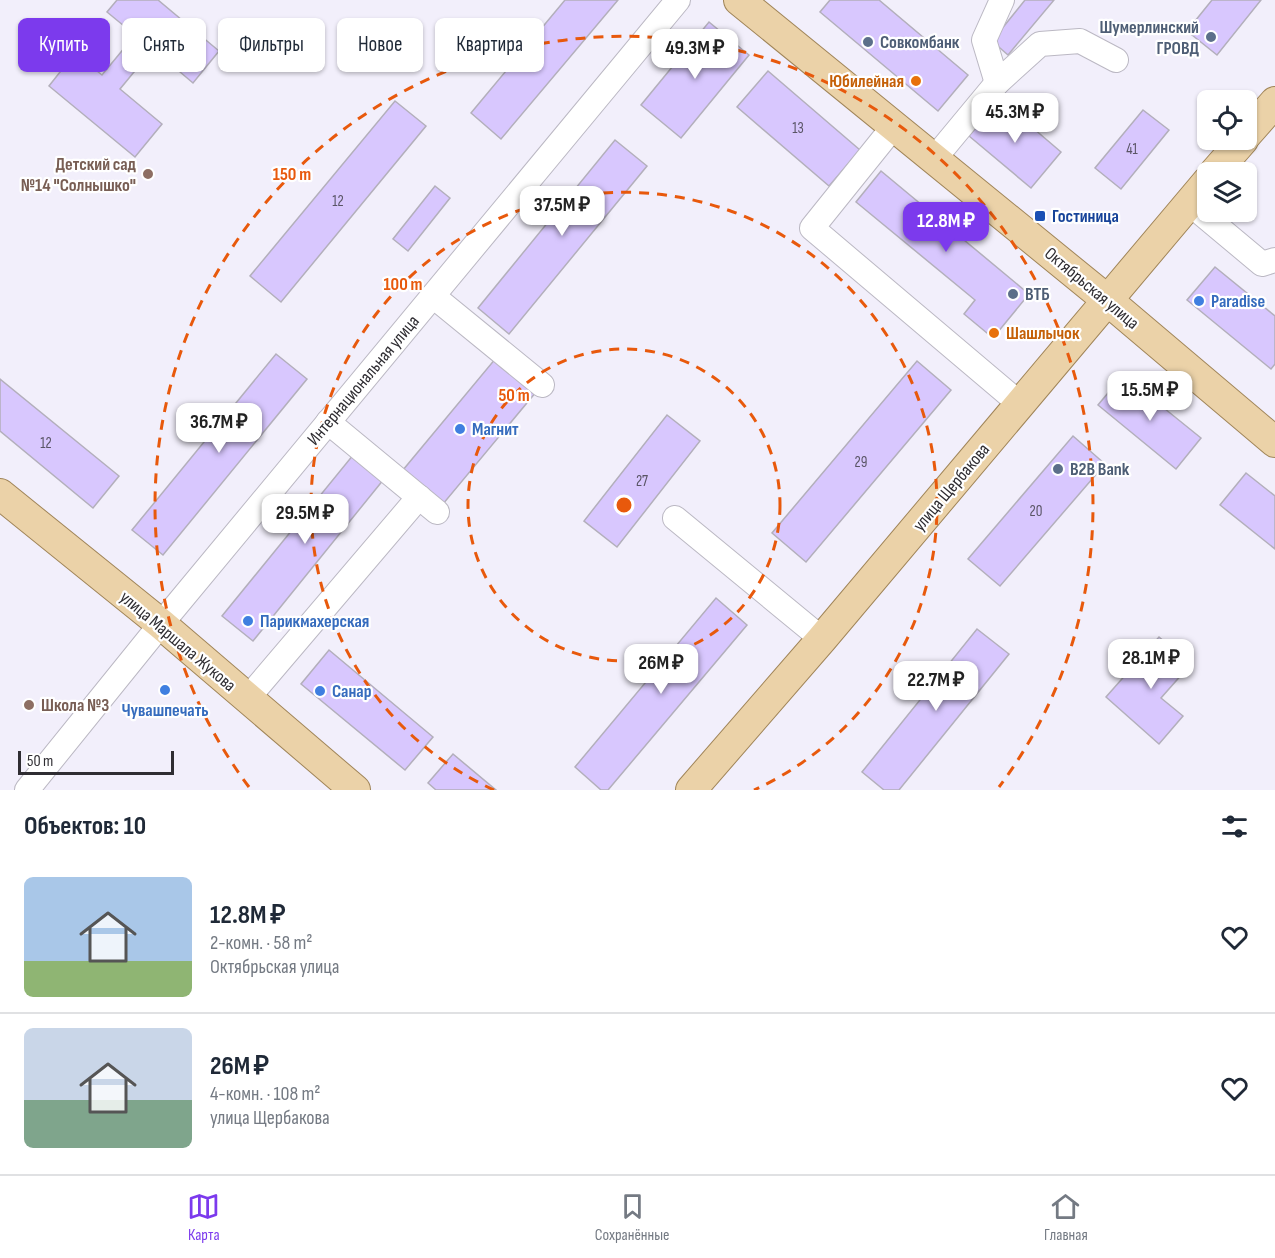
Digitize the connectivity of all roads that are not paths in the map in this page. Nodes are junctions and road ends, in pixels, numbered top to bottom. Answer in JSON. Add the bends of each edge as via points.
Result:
{"nodes":[{"id":1,"x":678,"y":0,"type":"edge"},
{"id":2,"x":739,"y":0,"type":"edge"},
{"id":3,"x":1002,"y":0,"type":"edge"},
{"id":4,"x":1116,"y":60,"type":"dead end"},
{"id":5,"x":997,"y":82,"type":"junction"},
{"id":6,"x":1275,"y":102,"type":"edge"},
{"id":7,"x":1257,"y":122,"type":"edge"},
{"id":8,"x":894,"y":126,"type":"junction"},
{"id":9,"x":1234,"y":150,"type":"edge"},
{"id":10,"x":934,"y":159,"type":"junction"},
{"id":11,"x":1224,"y":162,"type":"edge"},
{"id":12,"x":1197,"y":193,"type":"edge"},
{"id":13,"x":1225,"y":222,"type":"edge"},
{"id":14,"x":1275,"y":260,"type":"edge"},
{"id":15,"x":433,"y":296,"type":"junction"},
{"id":16,"x":1106,"y":299,"type":"junction"},
{"id":17,"x":542,"y":384,"type":"dead end"},
{"id":18,"x":1020,"y":404,"type":"junction"},
{"id":19,"x":328,"y":422,"type":"junction"},
{"id":20,"x":1275,"y":442,"type":"edge"},
{"id":21,"x":0,"y":494,"type":"edge"},
{"id":22,"x":675,"y":518,"type":"dead end"},
{"id":23,"x":161,"y":624,"type":"junction"},
{"id":24,"x":822,"y":639,"type":"junction"},
{"id":25,"x":247,"y":699,"type":"junction"},
{"id":26,"x":27,"y":790,"type":"edge"},
{"id":27,"x":355,"y":790,"type":"edge"},
{"id":28,"x":691,"y":790,"type":"edge"}],
"edges":[{"from":1,"to":15,"type":"street","name":"Интернациональная улица"},
{"from":2,"to":8,"type":"main road","name":"Октябрьская улица"},
{"from":3,"to":5,"type":"street","via":[[984,40]]},
{"from":4,"to":5,"type":"street","via":[[1080,41],[1040,44]]},
{"from":5,"to":10,"type":"street"},
{"from":6,"to":7,"type":"main road"},
{"from":8,"to":10,"type":"main road","name":"Октябрьская улица"},
{"from":8,"to":18,"type":"street","via":[[812,228]]},
{"from":9,"to":11,"type":"main road"},
{"from":10,"to":16,"type":"main road","name":"Октябрьская улица"},
{"from":12,"to":16,"type":"main road","name":"улица Щербакова"},
{"from":13,"to":14,"type":"street","via":[[1262,264]]},
{"from":15,"to":17,"type":"street"},
{"from":15,"to":19,"type":"street","name":"Интернациональная улица"},
{"from":16,"to":18,"type":"main road","name":"улица Щербакова"},
{"from":16,"to":20,"type":"main road","name":"Октябрьская улица"},
{"from":18,"to":24,"type":"main road","name":"улица Щербакова"},
{"from":19,"to":23,"type":"street","name":"Интернациональная улица"},
{"from":19,"to":25,"type":"street","via":[[428,504]]},
{"from":21,"to":23,"type":"main road","name":"улица Маршала Жукова"},
{"from":22,"to":24,"type":"street"},
{"from":23,"to":25,"type":"main road","name":"улица Маршала Жукова"},
{"from":23,"to":26,"type":"street","name":"Интернациональная улица"},
{"from":24,"to":28,"type":"main road","name":"улица Щербакова"},
{"from":25,"to":27,"type":"main road","name":"улица Маршала Жукова"}]}
